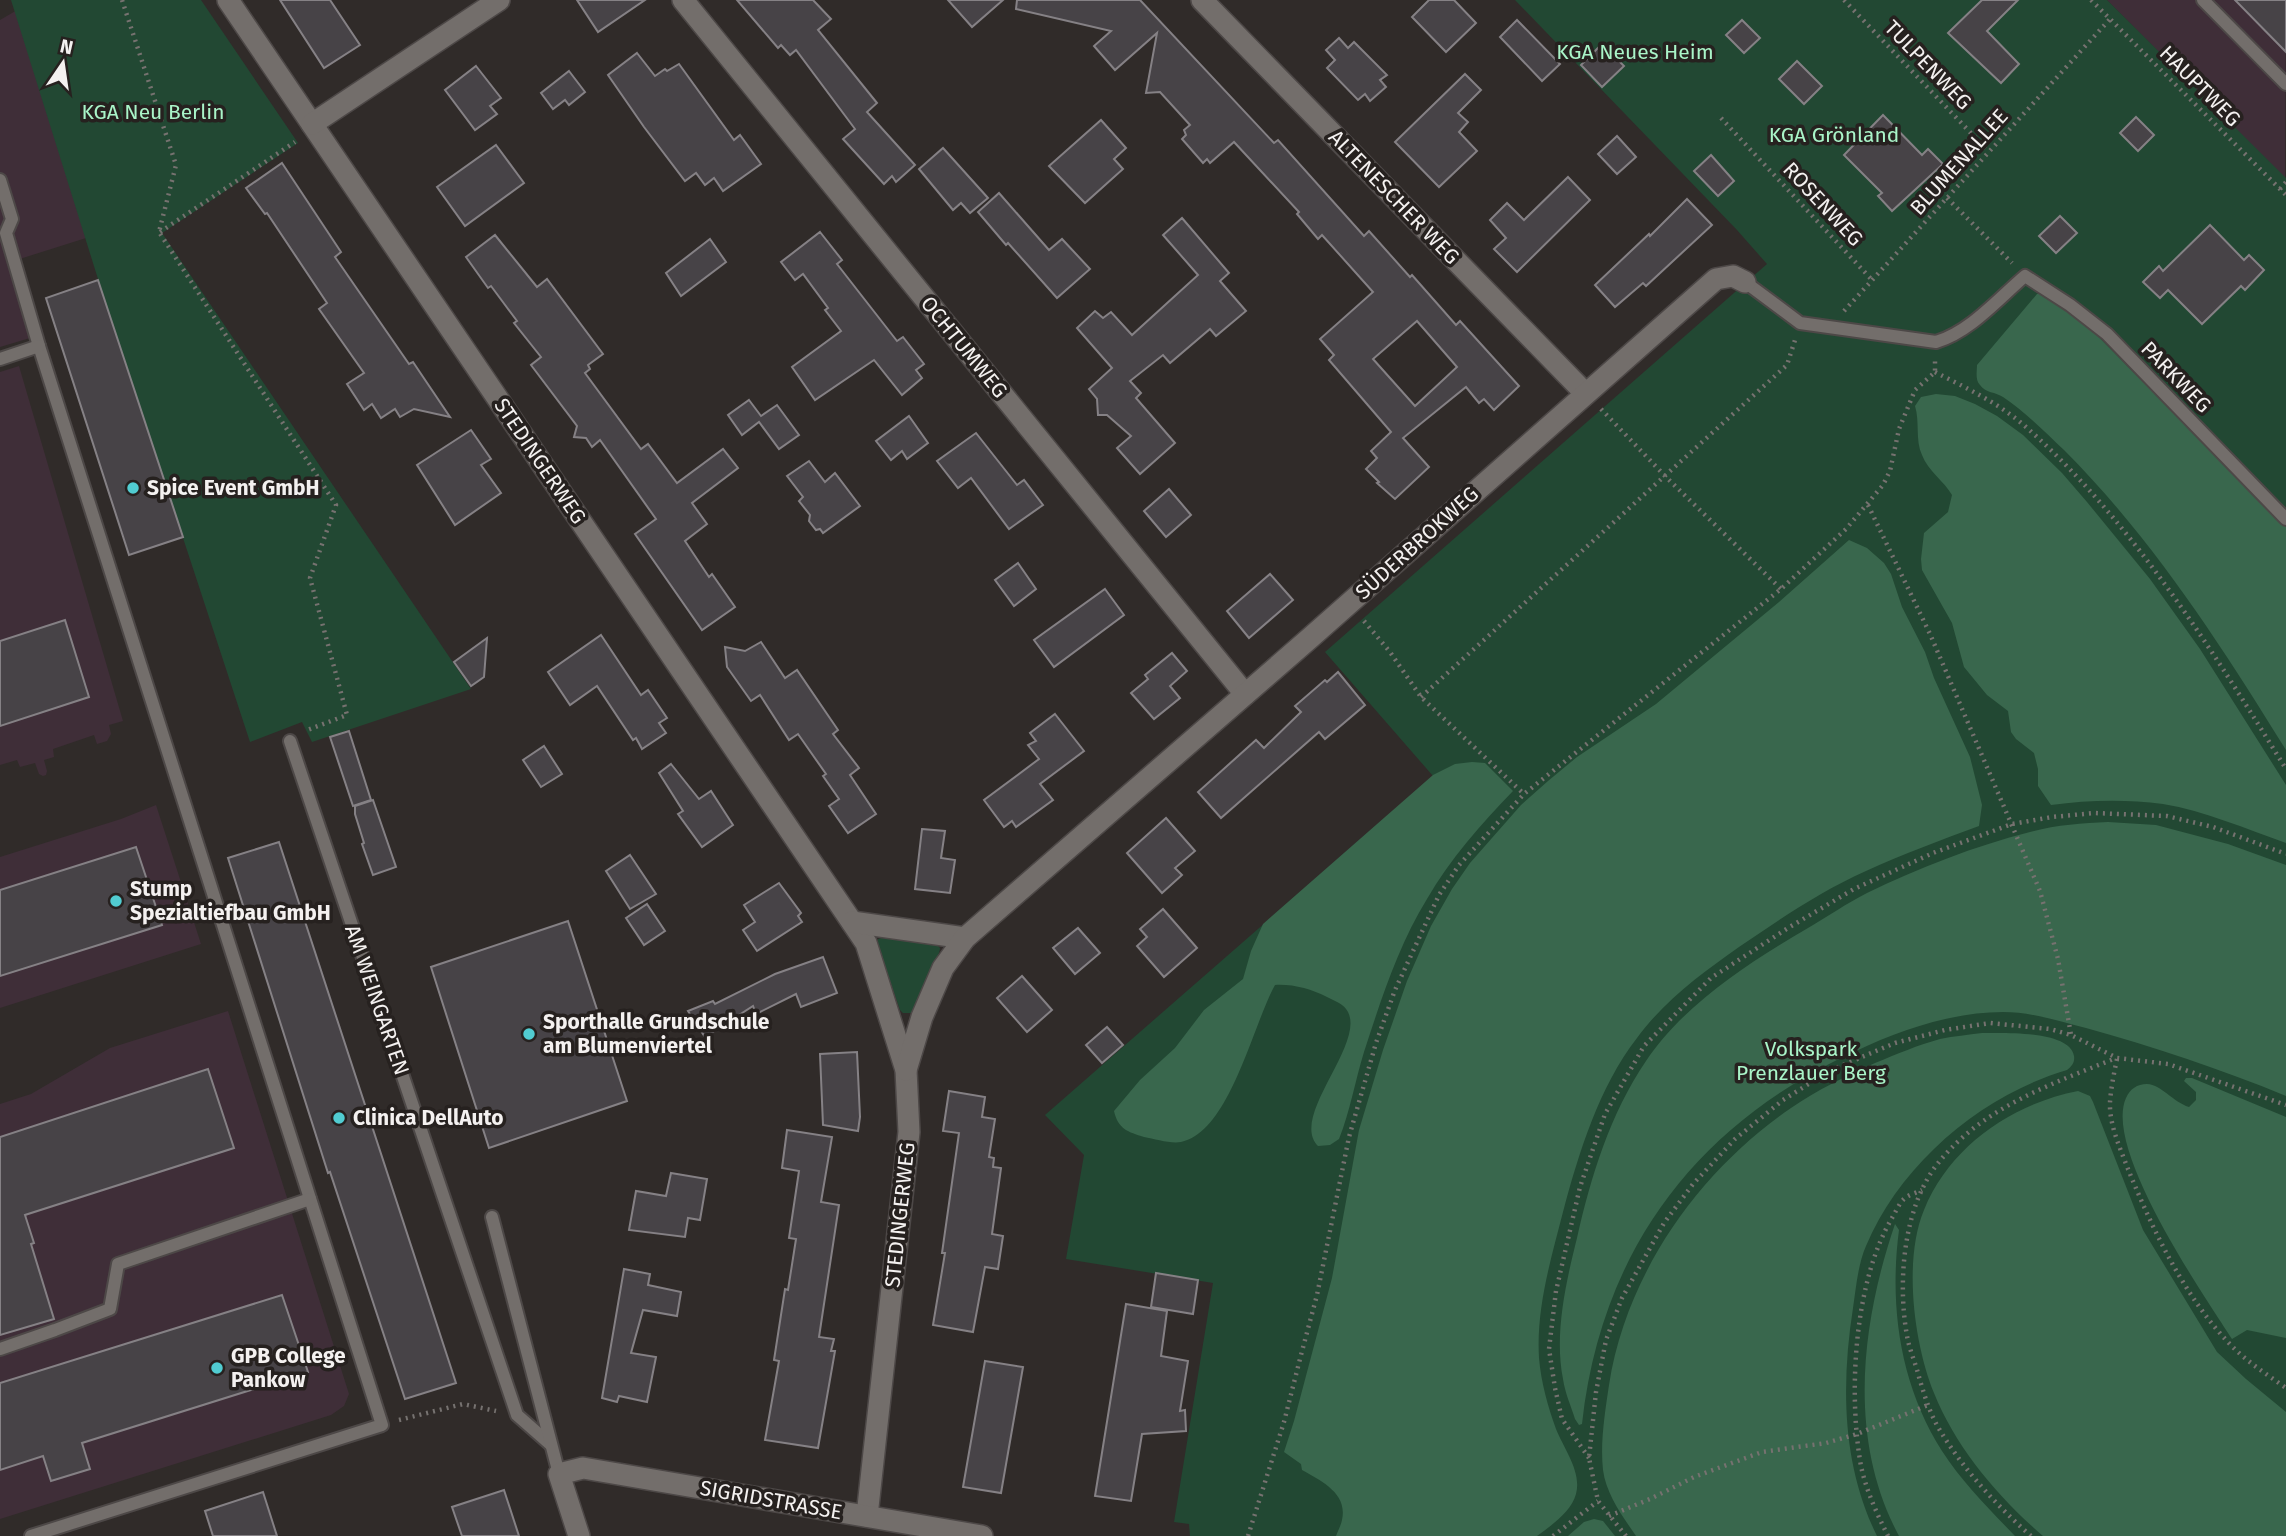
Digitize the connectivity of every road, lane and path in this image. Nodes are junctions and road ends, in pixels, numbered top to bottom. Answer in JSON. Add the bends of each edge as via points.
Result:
{"nodes":[{"id":1,"x":122,"y":0,"type":"edge"},
{"id":2,"x":228,"y":0,"type":"edge"},
{"id":3,"x":499,"y":0,"type":"edge"},
{"id":4,"x":684,"y":0,"type":"edge"},
{"id":5,"x":1202,"y":0,"type":"edge"},
{"id":6,"x":1844,"y":0,"type":"edge"},
{"id":7,"x":2091,"y":0,"type":"edge"},
{"id":8,"x":2203,"y":0,"type":"edge"},
{"id":9,"x":2110,"y":19,"type":"junction"},
{"id":10,"x":2286,"y":84,"type":"edge"},
{"id":11,"x":1721,"y":118,"type":"dead end"},
{"id":12,"x":313,"y":126,"type":"junction"},
{"id":13,"x":1989,"y":152,"type":"junction"},
{"id":14,"x":0,"y":180,"type":"edge"},
{"id":15,"x":2286,"y":182,"type":"edge"},
{"id":16,"x":2280,"y":189,"type":"junction"},
{"id":17,"x":2286,"y":195,"type":"edge"},
{"id":18,"x":1947,"y":198,"type":"junction"},
{"id":19,"x":159,"y":232,"type":"junction"},
{"id":20,"x":2025,"y":276,"type":"junction"},
{"id":21,"x":1873,"y":281,"type":"junction"},
{"id":22,"x":1745,"y":282,"type":"joint"},
{"id":23,"x":1800,"y":323,"type":"junction"},
{"id":24,"x":1834,"y":327,"type":"junction"},
{"id":25,"x":39,"y":346,"type":"junction"},
{"id":26,"x":0,"y":359,"type":"edge"},
{"id":27,"x":1586,"y":393,"type":"junction"},
{"id":28,"x":1666,"y":477,"type":"junction"},
{"id":29,"x":1868,"y":505,"type":"junction"},
{"id":30,"x":2286,"y":519,"type":"edge"},
{"id":31,"x":1781,"y":589,"type":"junction"},
{"id":32,"x":1349,"y":603,"type":"junction"},
{"id":33,"x":1245,"y":694,"type":"junction"},
{"id":34,"x":1421,"y":697,"type":"junction"},
{"id":35,"x":290,"y":741,"type":"joint"},
{"id":36,"x":2286,"y":769,"type":"edge"},
{"id":37,"x":1524,"y":794,"type":"junction"},
{"id":38,"x":2012,"y":824,"type":"junction"},
{"id":39,"x":2286,"y":854,"type":"edge"},
{"id":40,"x":852,"y":922,"type":"junction"},
{"id":41,"x":965,"y":938,"type":"junction"},
{"id":42,"x":2071,"y":1035,"type":"junction"},
{"id":43,"x":2117,"y":1058,"type":"junction"},
{"id":44,"x":906,"y":1070,"type":"junction"},
{"id":45,"x":2286,"y":1105,"type":"edge"},
{"id":46,"x":1922,"y":1190,"type":"junction"},
{"id":47,"x":310,"y":1199,"type":"junction"},
{"id":48,"x":492,"y":1217,"type":"dead end"},
{"id":49,"x":0,"y":1349,"type":"edge"},
{"id":50,"x":2286,"y":1388,"type":"edge"},
{"id":51,"x":1928,"y":1405,"type":"junction"},
{"id":52,"x":517,"y":1415,"type":"junction"},
{"id":53,"x":382,"y":1425,"type":"junction"},
{"id":54,"x":1857,"y":1434,"type":"junction"},
{"id":55,"x":550,"y":1444,"type":"junction"},
{"id":56,"x":1590,"y":1458,"type":"junction"},
{"id":57,"x":559,"y":1474,"type":"junction"},
{"id":58,"x":1598,"y":1502,"type":"junction"},
{"id":59,"x":867,"y":1516,"type":"junction"},
{"id":60,"x":1609,"y":1516,"type":"junction"},
{"id":61,"x":31,"y":1536,"type":"edge"},
{"id":62,"x":579,"y":1536,"type":"edge"},
{"id":63,"x":982,"y":1536,"type":"edge"},
{"id":64,"x":1248,"y":1536,"type":"edge"},
{"id":65,"x":1552,"y":1536,"type":"edge"},
{"id":66,"x":1626,"y":1536,"type":"edge"},
{"id":67,"x":1888,"y":1536,"type":"edge"},
{"id":68,"x":2031,"y":1536,"type":"edge"}],
"edges":[{"from":1,"to":19,"type":"path","via":[[176,165]]},
{"from":2,"to":12,"type":"street","name":"STEDINGERWEG"},
{"from":3,"to":12,"type":"street"},
{"from":4,"to":33,"type":"street","name":"OCHTUMWEG"},
{"from":5,"to":27,"type":"street","name":"ALTENESCHER WEG"},
{"from":6,"to":13,"type":"path","name":"TULPENWEG"},
{"from":7,"to":9,"type":"path","name":"HAUPTWEG"},
{"from":8,"to":10,"type":"lane"},
{"from":9,"to":13,"type":"path","name":"BLUMENALLEE"},
{"from":9,"to":16,"type":"path","name":"HAUPTWEG"},
{"from":11,"to":21,"type":"path","name":"ROSENWEG"},
{"from":12,"to":19,"type":"path"},
{"from":12,"to":40,"type":"street","name":"STEDINGERWEG"},
{"from":13,"to":18,"type":"path","name":"BLUMENALLEE"},
{"from":14,"to":25,"type":"lane","via":[[12,219],[6,233]]},
{"from":15,"to":16,"type":"path"},
{"from":16,"to":17,"type":"path","name":"HAUPTWEG"},
{"from":18,"to":20,"type":"path"},
{"from":18,"to":21,"type":"path","name":"BLUMENALLEE"},
{"from":19,"to":35,"type":"path","via":[[336,505],[310,578],[347,715]]},
{"from":20,"to":24,"type":"lane","name":"SÜDERBROKWEG","via":[[1976,319],[1936,342]]},
{"from":20,"to":30,"type":"lane","name":"PARKWEG","via":[[2107,334]]},
{"from":21,"to":24,"type":"path","name":"BLUMENALLEE"},
{"from":22,"to":23,"type":"lane","name":"SÜDERBROKWEG"},
{"from":22,"to":27,"type":"street","name":"SÜDERBROKWEG","via":[[1733,276],[1716,279]]},
{"from":23,"to":24,"type":"lane","name":"SÜDERBROKWEG"},
{"from":23,"to":28,"type":"path","via":[[1787,365]]},
{"from":25,"to":26,"type":"lane"},
{"from":25,"to":47,"type":"lane"},
{"from":27,"to":28,"type":"path"},
{"from":27,"to":32,"type":"street","name":"SÜDERBROKWEG"},
{"from":28,"to":31,"type":"path"},
{"from":28,"to":34,"type":"path"},
{"from":29,"to":31,"type":"path"},
{"from":29,"to":36,"type":"path","via":[[1890,471],[1899,429],[1915,390],[1935,372],[1985,399],[2024,425],[2075,475],[2144,557]]},
{"from":29,"to":38,"type":"path"},
{"from":31,"to":37,"type":"path"},
{"from":32,"to":33,"type":"street","name":"SÜDERBROKWEG"},
{"from":32,"to":34,"type":"path"},
{"from":33,"to":41,"type":"street","name":"SÜDERBROKWEG"},
{"from":34,"to":37,"type":"path"},
{"from":35,"to":52,"type":"lane","name":"AM WEINGARTEN"},
{"from":37,"to":64,"type":"path","via":[[1459,865],[1439,895],[1395,990],[1349,1137],[1317,1294]]},
{"from":38,"to":39,"type":"path","via":[[2094,813],[2167,816],[2213,827]]},
{"from":38,"to":42,"type":"path","via":[[2040,891]]},
{"from":38,"to":56,"type":"path","via":[[1933,853],[1854,889],[1799,921],[1711,978],[1644,1046],[1605,1114],[1580,1187],[1556,1291],[1549,1349],[1555,1388],[1562,1419]]},
{"from":40,"to":41,"type":"street"},
{"from":40,"to":44,"type":"street","name":"STEDINGERWEG","via":[[866,943]]},
{"from":41,"to":44,"type":"street","name":"SÜDERBROKWEG","via":[[943,968]]},
{"from":42,"to":43,"type":"path"},
{"from":42,"to":56,"type":"path","via":[[1990,1023],[1895,1043],[1831,1070],[1783,1100],[1735,1139],[1664,1223],[1622,1298],[1606,1340]]},
{"from":43,"to":45,"type":"path","via":[[2168,1063]]},
{"from":43,"to":46,"type":"path","via":[[1996,1111],[1955,1144]]},
{"from":43,"to":50,"type":"path","via":[[2110,1103],[2117,1140],[2147,1215],[2206,1318],[2228,1343]]},
{"from":44,"to":59,"type":"street","name":"STEDINGERWEG","via":[[909,1132]]},
{"from":46,"to":51,"type":"path","via":[[1908,1228],[1903,1276],[1908,1341]]},
{"from":46,"to":54,"type":"path","via":[[1903,1199],[1882,1236],[1867,1288],[1854,1382]]},
{"from":47,"to":49,"type":"lane","via":[[118,1264],[110,1309]]},
{"from":47,"to":53,"type":"lane"},
{"from":48,"to":55,"type":"lane"},
{"from":51,"to":54,"type":"path"},
{"from":51,"to":68,"type":"path","via":[[1972,1475]]},
{"from":52,"to":53,"type":"path","via":[[463,1405]]},
{"from":52,"to":55,"type":"lane"},
{"from":53,"to":61,"type":"lane"},
{"from":54,"to":60,"type":"path","via":[[1762,1452]]},
{"from":54,"to":67,"type":"path","via":[[1862,1469]]},
{"from":55,"to":57,"type":"lane"},
{"from":56,"to":58,"type":"path"},
{"from":57,"to":59,"type":"street","name":"SIGRIDSTRASSE","via":[[583,1468]]},
{"from":57,"to":62,"type":"street"},
{"from":58,"to":60,"type":"path"},
{"from":58,"to":65,"type":"path"},
{"from":59,"to":63,"type":"street","name":"SIGRIDSTRASSE"},
{"from":60,"to":66,"type":"path"}]}
